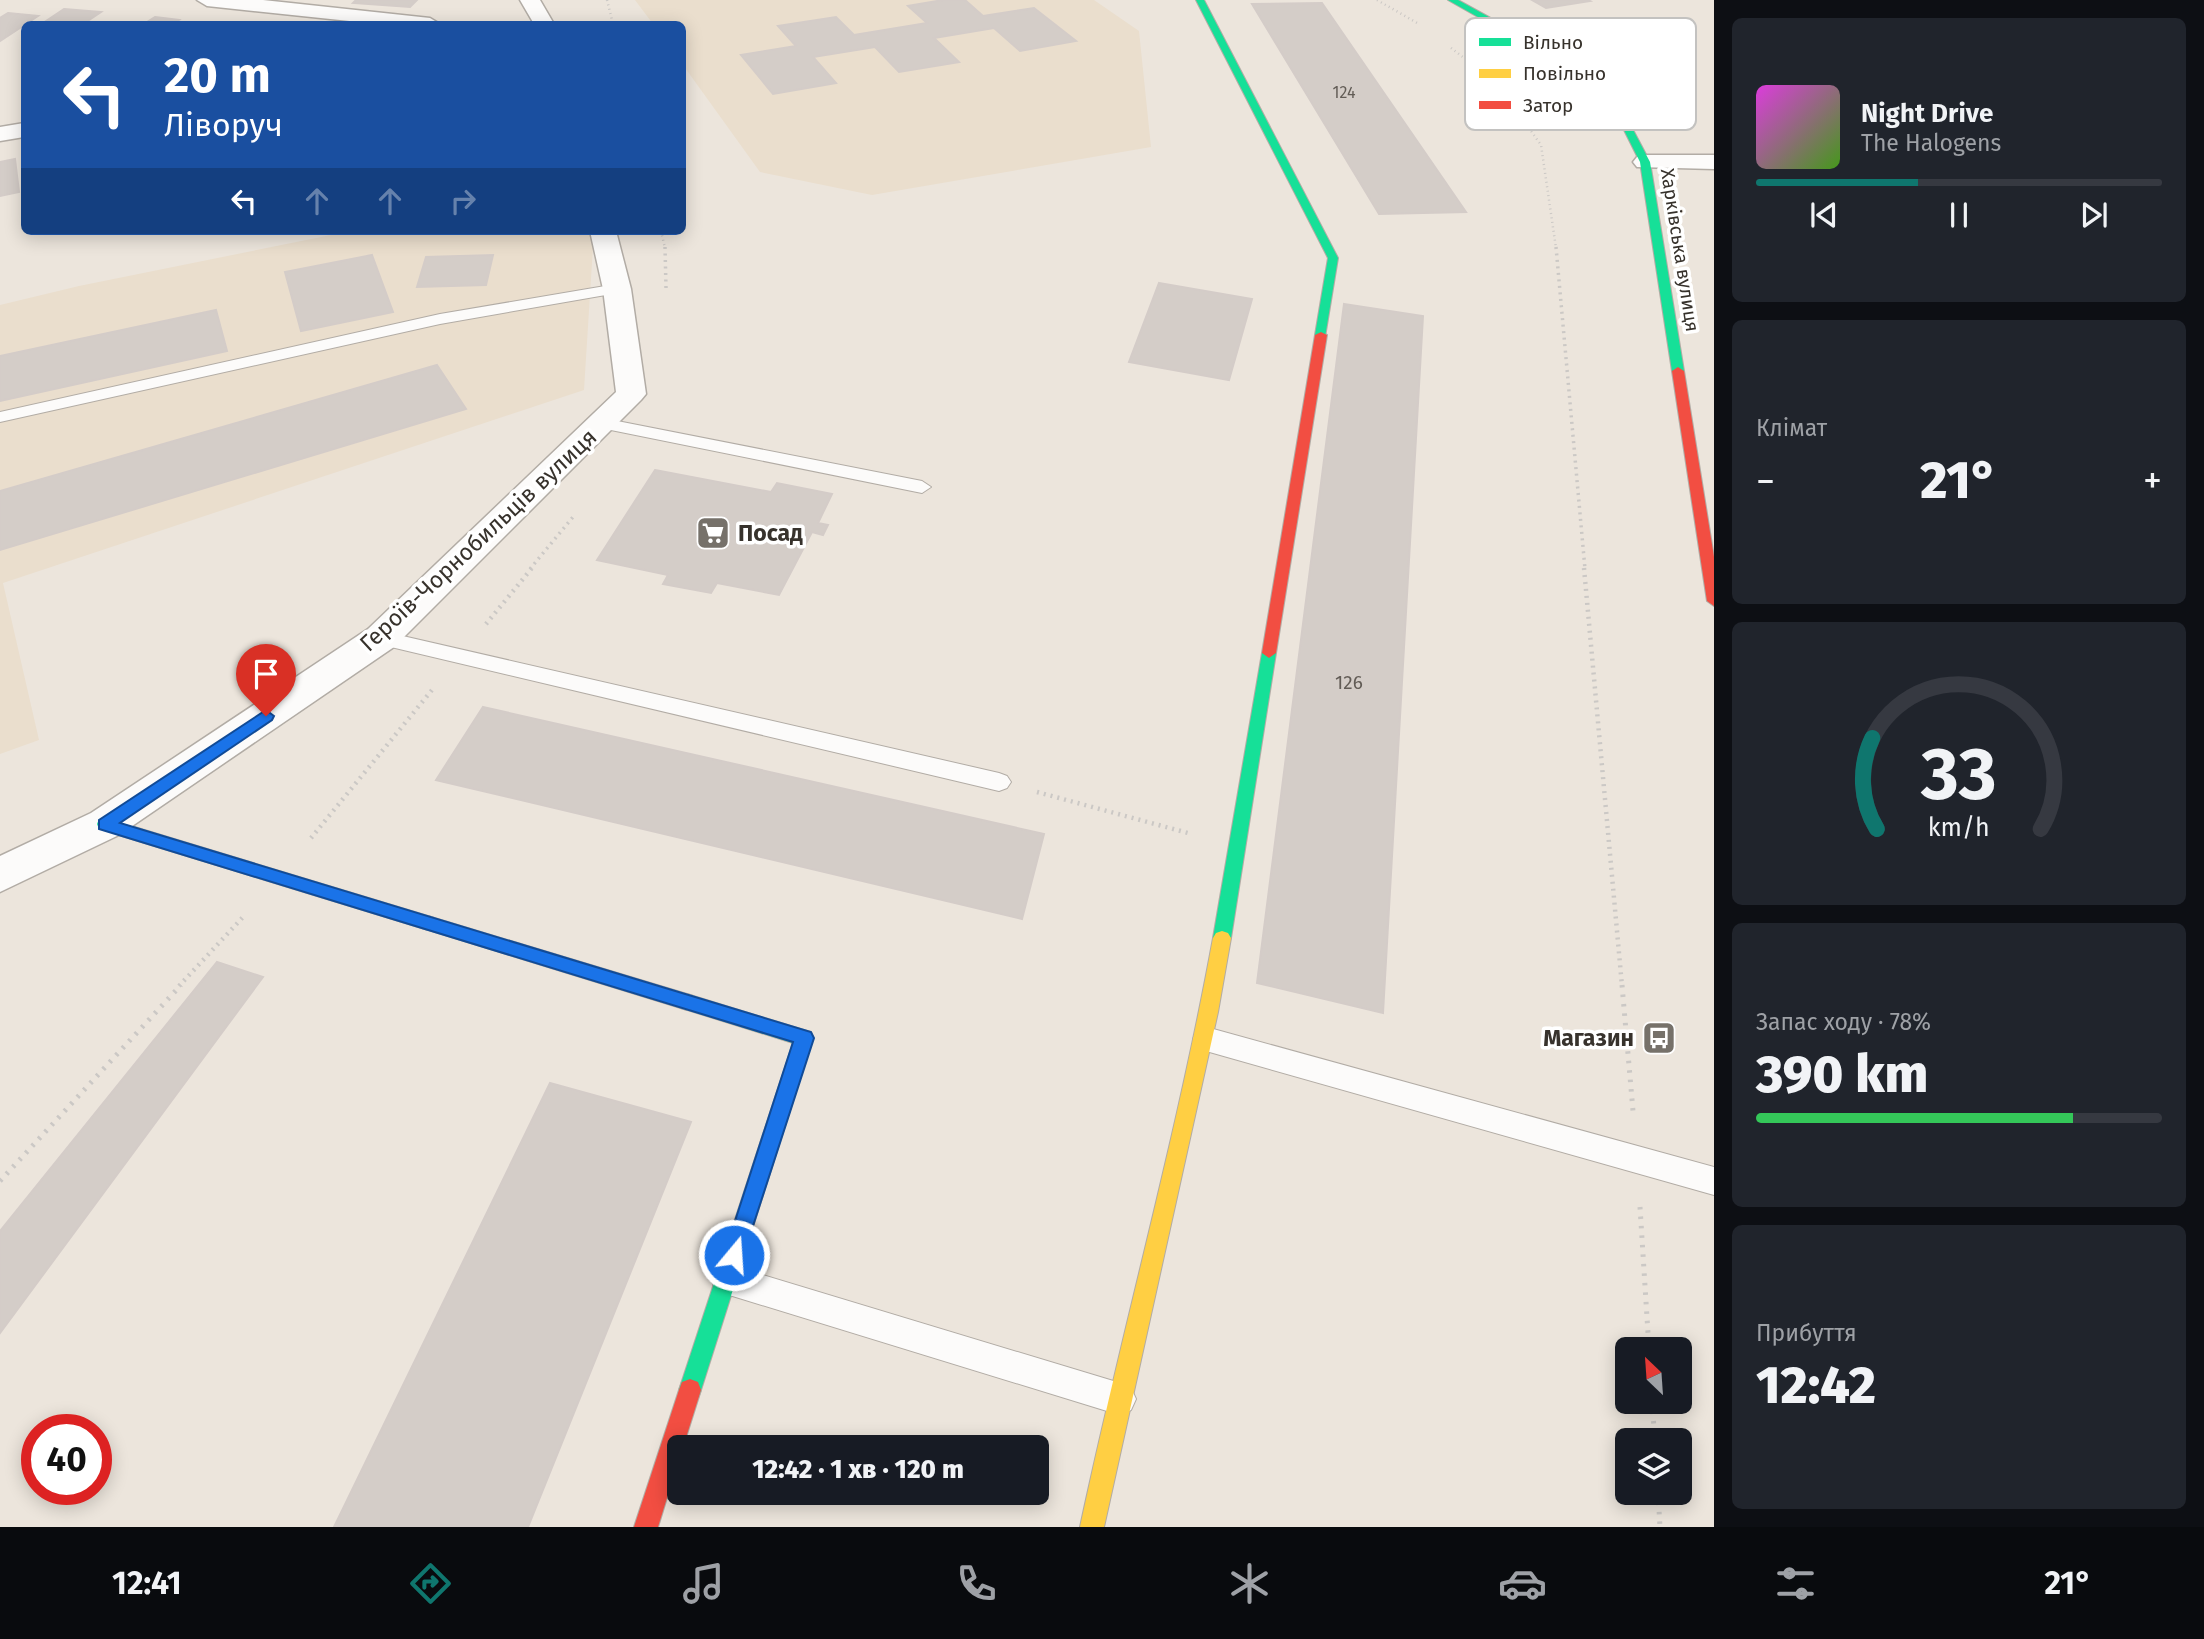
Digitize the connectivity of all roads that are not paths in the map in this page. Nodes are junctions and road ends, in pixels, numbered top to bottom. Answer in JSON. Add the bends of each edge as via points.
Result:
{"nodes":[{"id":1,"x":207,"y":0,"type":"edge"},
{"id":2,"x":530,"y":0,"type":"edge"},
{"id":3,"x":1200,"y":0,"type":"edge"},
{"id":4,"x":1452,"y":0,"type":"edge"},
{"id":5,"x":1486,"y":18,"type":"edge"},
{"id":6,"x":402,"y":21,"type":"edge"},
{"id":7,"x":542,"y":21,"type":"edge"},
{"id":8,"x":21,"y":130,"type":"edge"},
{"id":9,"x":1628,"y":130,"type":"edge"},
{"id":10,"x":0,"y":134,"type":"edge"},
{"id":11,"x":1645,"y":162,"type":"junction"},
{"id":12,"x":1714,"y":162,"type":"edge"},
{"id":13,"x":604,"y":235,"type":"edge"},
{"id":14,"x":617,"y":289,"type":"junction"},
{"id":15,"x":0,"y":417,"type":"edge"},
{"id":16,"x":602,"y":423,"type":"junction"},
{"id":17,"x":922,"y":487,"type":"dead end"},
{"id":18,"x":1714,"y":601,"type":"edge"},
{"id":19,"x":381,"y":638,"type":"junction"},
{"id":20,"x":999,"y":782,"type":"road end"},
{"id":21,"x":105,"y":824,"type":"junction"},
{"id":22,"x":0,"y":875,"type":"edge"},
{"id":23,"x":1206,"y":1039,"type":"junction"},
{"id":24,"x":1714,"y":1181,"type":"edge"},
{"id":25,"x":726,"y":1279,"type":"junction"},
{"id":26,"x":1120,"y":1399,"type":"junction"},
{"id":27,"x":646,"y":1527,"type":"edge"},
{"id":28,"x":1092,"y":1527,"type":"edge"}],
"edges":[{"from":1,"to":6,"type":"street"},
{"from":2,"to":7,"type":"street"},
{"from":3,"to":23,"type":"street","via":[[1333,258]]},
{"from":4,"to":5,"type":"street","name":"Харківська вулиця"},
{"from":8,"to":10,"type":"street"},
{"from":9,"to":11,"type":"street","name":"Харківська вулиця"},
{"from":11,"to":12,"type":"street"},
{"from":11,"to":18,"type":"street","name":"Харківська вулиця"},
{"from":13,"to":14,"type":"street","name":"Героїв-Чорнобильців вулиця"},
{"from":14,"to":15,"type":"lane","via":[[440,319]]},
{"from":14,"to":16,"type":"street","name":"Героїв-Чорнобильців вулиця","via":[[631,394]]},
{"from":16,"to":17,"type":"lane"},
{"from":16,"to":19,"type":"street","name":"Героїв-Чорнобильців вулиця"},
{"from":19,"to":20,"type":"lane"},
{"from":19,"to":21,"type":"street","name":"Героїв-Чорнобильців вулиця"},
{"from":21,"to":22,"type":"street","name":"Героїв-Чорнобильців вулиця"},
{"from":21,"to":25,"type":"street","via":[[804,1038]]},
{"from":23,"to":24,"type":"lane"},
{"from":23,"to":26,"type":"street"},
{"from":25,"to":26,"type":"lane"},
{"from":25,"to":27,"type":"street"},
{"from":26,"to":28,"type":"street"}]}
